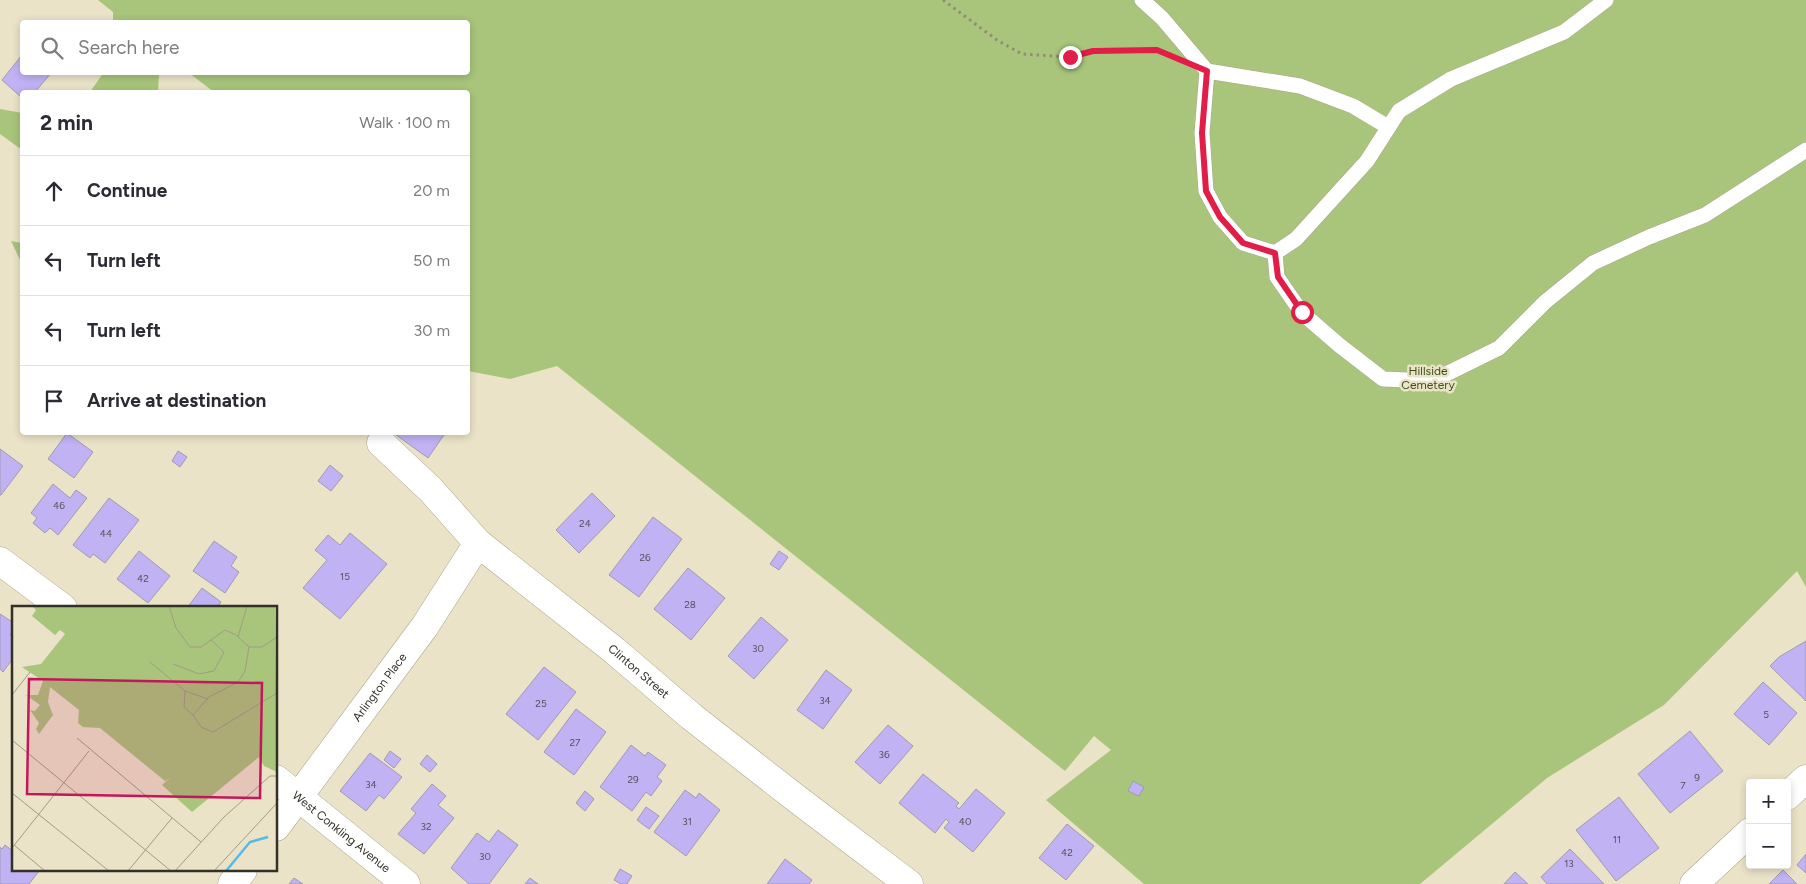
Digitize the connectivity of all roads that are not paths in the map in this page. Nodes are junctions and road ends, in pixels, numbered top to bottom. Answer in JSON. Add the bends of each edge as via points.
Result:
{"nodes":[{"id":1,"x":1142,"y":0,"type":"edge"},
{"id":2,"x":1606,"y":0,"type":"edge"},
{"id":3,"x":1207,"y":71,"type":"junction"},
{"id":4,"x":1388,"y":127,"type":"junction"},
{"id":5,"x":1806,"y":150,"type":"edge"},
{"id":6,"x":1275,"y":253,"type":"junction"},
{"id":7,"x":381,"y":444,"type":"dead end"},
{"id":8,"x":478,"y":544,"type":"junction"},
{"id":9,"x":0,"y":561,"type":"edge"},
{"id":10,"x":60,"y":606,"type":"edge"},
{"id":11,"x":1806,"y":779,"type":"edge"},
{"id":12,"x":278,"y":781,"type":"edge"},
{"id":13,"x":1791,"y":792,"type":"edge"},
{"id":14,"x":299,"y":797,"type":"junction"},
{"id":15,"x":278,"y":824,"type":"edge"},
{"id":16,"x":1746,"y":836,"type":"edge"},
{"id":17,"x":241,"y":872,"type":"edge"},
{"id":18,"x":232,"y":884,"type":"edge"},
{"id":19,"x":406,"y":884,"type":"edge"},
{"id":20,"x":909,"y":884,"type":"edge"},
{"id":21,"x":1694,"y":884,"type":"edge"}],
"edges":[{"from":1,"to":3,"type":"lane","via":[[1162,18]]},
{"from":2,"to":4,"type":"lane","via":[[1564,32],[1451,79],[1399,111]]},
{"from":3,"to":4,"type":"lane","via":[[1300,86],[1353,106]]},
{"from":3,"to":6,"type":"lane","via":[[1202,133],[1206,191],[1220,217],[1243,243]]},
{"from":4,"to":6,"type":"lane","via":[[1367,161],[1296,239]]},
{"from":5,"to":6,"type":"lane","via":[[1705,215],[1593,263],[1545,302],[1499,348],[1432,381],[1383,379],[1339,345],[1302,312],[1278,277]]},
{"from":7,"to":8,"type":"street","name":"Clinton Street","via":[[431,490]]},
{"from":8,"to":14,"type":"street","name":"Arlington Place","via":[[425,626]]},
{"from":8,"to":20,"type":"street","name":"Clinton Street","via":[[797,799]]},
{"from":9,"to":10,"type":"street"},
{"from":11,"to":13,"type":"street"},
{"from":12,"to":14,"type":"street","name":"West Conkling Avenue"},
{"from":14,"to":15,"type":"street","name":"Arlington Place"},
{"from":14,"to":19,"type":"street","name":"West Conkling Avenue"},
{"from":16,"to":21,"type":"street"},
{"from":17,"to":18,"type":"street"}]}
